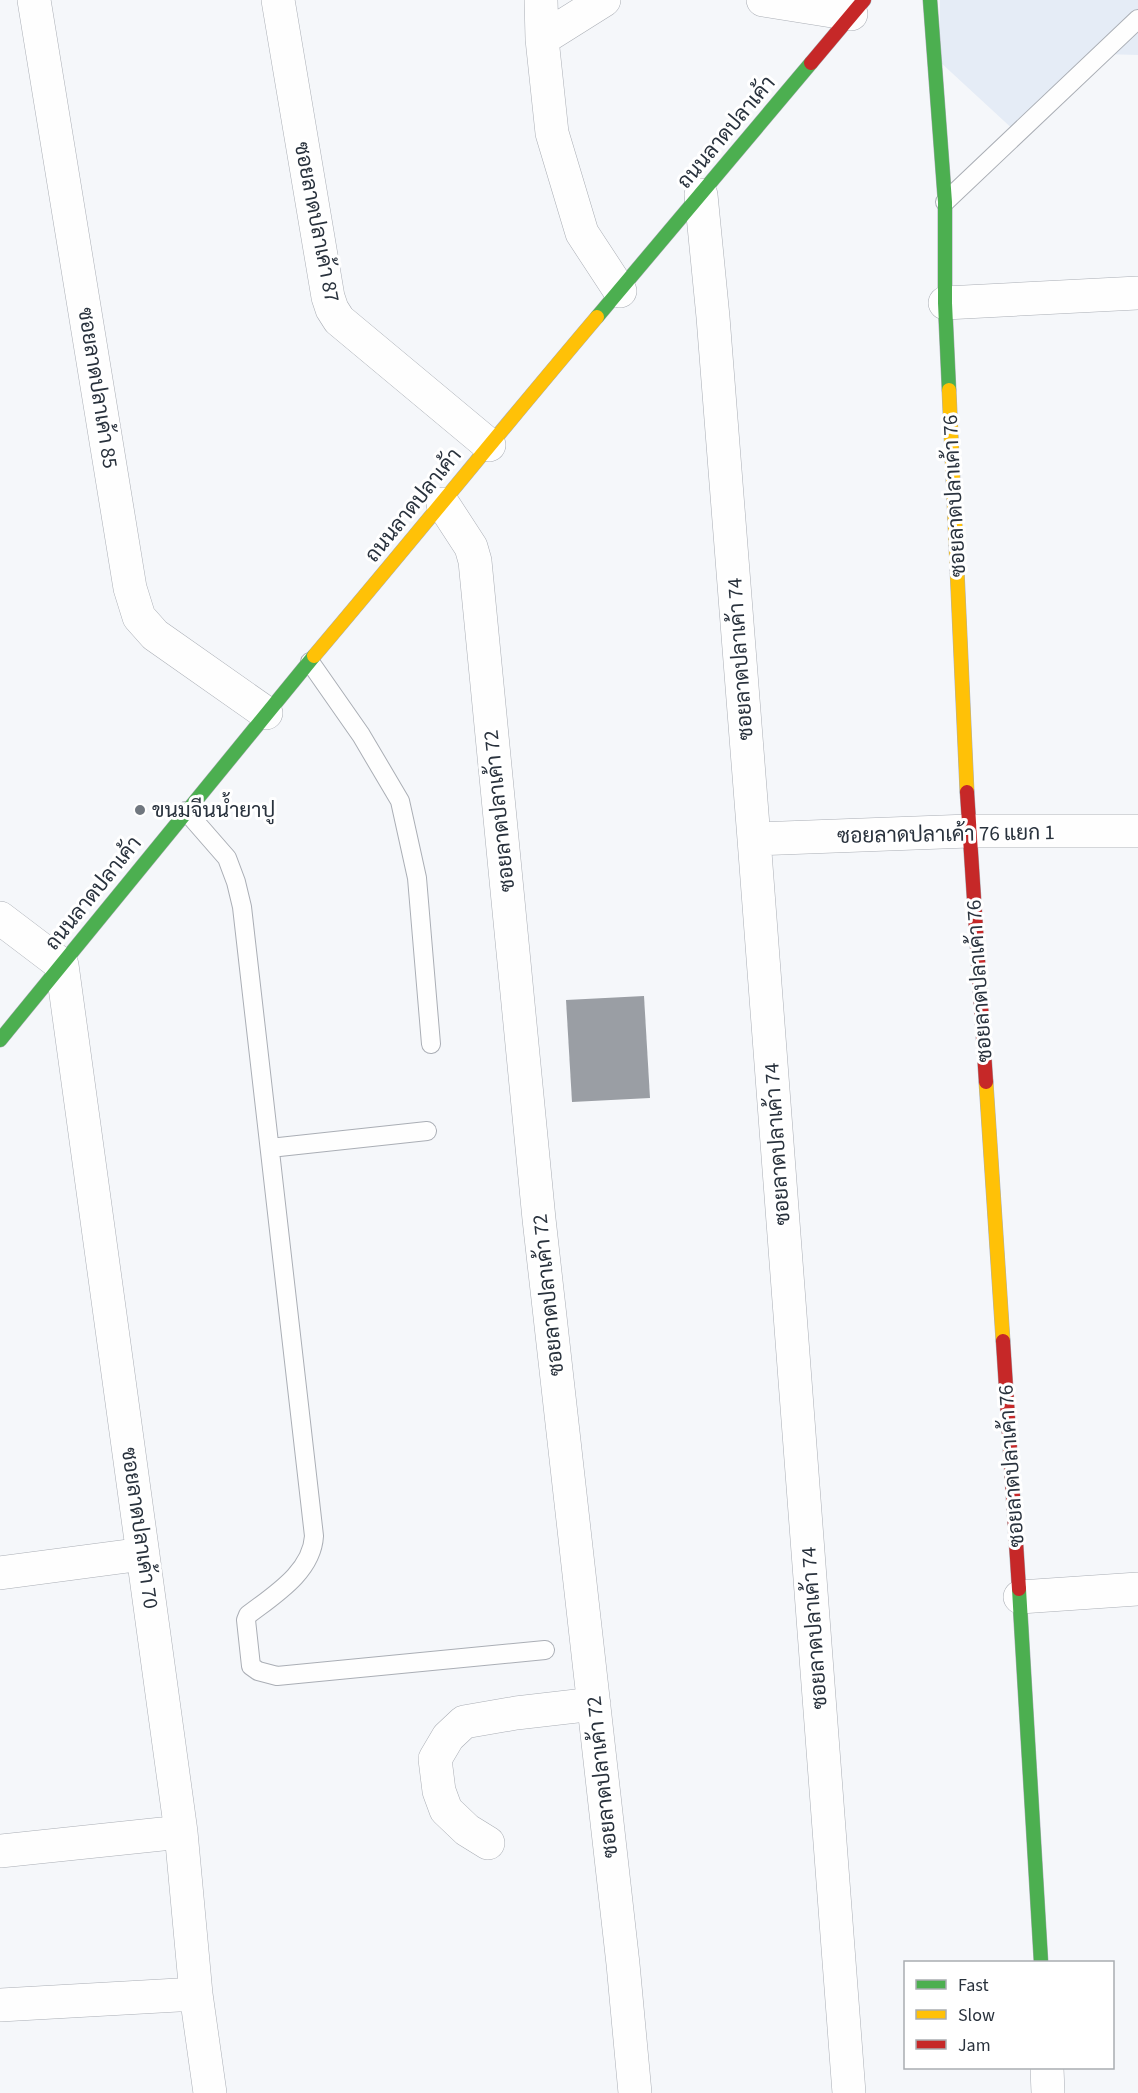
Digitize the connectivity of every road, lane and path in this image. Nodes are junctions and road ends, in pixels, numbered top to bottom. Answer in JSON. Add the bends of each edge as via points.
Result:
{"nodes":[{"id":1,"x":34,"y":0,"type":"edge"},
{"id":2,"x":278,"y":0,"type":"edge"},
{"id":3,"x":542,"y":0,"type":"edge"},
{"id":4,"x":604,"y":0,"type":"edge"},
{"id":5,"x":763,"y":0,"type":"edge"},
{"id":6,"x":930,"y":0,"type":"edge"},
{"id":7,"x":858,"y":7,"type":"edge"},
{"id":8,"x":1138,"y":19,"type":"edge"},
{"id":9,"x":542,"y":39,"type":"junction"},
{"id":10,"x":701,"y":195,"type":"junction"},
{"id":11,"x":945,"y":202,"type":"junction"},
{"id":12,"x":620,"y":291,"type":"junction"},
{"id":13,"x":1138,"y":293,"type":"edge"},
{"id":14,"x":945,"y":303,"type":"junction"},
{"id":15,"x":489,"y":445,"type":"junction"},
{"id":16,"x":443,"y":504,"type":"junction"},
{"id":17,"x":310,"y":662,"type":"junction"},
{"id":18,"x":266,"y":713,"type":"junction"},
{"id":19,"x":186,"y":811,"type":"junction"},
{"id":20,"x":969,"y":831,"type":"junction"},
{"id":21,"x":1138,"y":831,"type":"edge"},
{"id":22,"x":754,"y":839,"type":"junction"},
{"id":23,"x":0,"y":918,"type":"edge"},
{"id":24,"x":62,"y":965,"type":"junction"},
{"id":25,"x":0,"y":1040,"type":"edge"},
{"id":26,"x":431,"y":1044,"type":"dead end"},
{"id":27,"x":427,"y":1131,"type":"dead end"},
{"id":28,"x":270,"y":1148,"type":"junction"},
{"id":29,"x":143,"y":1554,"type":"junction"},
{"id":30,"x":0,"y":1573,"type":"edge"},
{"id":31,"x":1138,"y":1589,"type":"edge"},
{"id":32,"x":1020,"y":1597,"type":"junction"},
{"id":33,"x":545,"y":1650,"type":"dead end"},
{"id":34,"x":594,"y":1704,"type":"junction"},
{"id":35,"x":181,"y":1832,"type":"junction"},
{"id":36,"x":488,"y":1843,"type":"dead end"},
{"id":37,"x":0,"y":1851,"type":"edge"},
{"id":38,"x":1041,"y":1961,"type":"edge"},
{"id":39,"x":196,"y":1994,"type":"junction"},
{"id":40,"x":0,"y":2005,"type":"edge"},
{"id":41,"x":1047,"y":2069,"type":"edge"},
{"id":42,"x":210,"y":2093,"type":"edge"},
{"id":43,"x":635,"y":2093,"type":"edge"},
{"id":44,"x":849,"y":2093,"type":"edge"},
{"id":45,"x":1048,"y":2093,"type":"edge"}],
"edges":[{"from":1,"to":18,"type":"street","name":"ซอยลาดปลาเค้า 85","via":[[130,588],[139,617],[155,635]]},
{"from":2,"to":15,"type":"street","name":"ซอยลาดปลาเค้า 87","via":[[332,309],[339,320]]},
{"from":3,"to":9,"type":"street"},
{"from":4,"to":9,"type":"street"},
{"from":5,"to":7,"type":"street"},
{"from":6,"to":11,"type":"street","name":"ซอยลาดปลาเค้า 76"},
{"from":7,"to":10,"type":"street","name":"ถนนลาดปลาเค้า"},
{"from":8,"to":11,"type":"lane"},
{"from":9,"to":12,"type":"street","via":[[552,133],[582,233]]},
{"from":10,"to":12,"type":"street","name":"ถนนลาดปลาเค้า"},
{"from":10,"to":22,"type":"street","name":"ซอยลาดปลาเค้า 74"},
{"from":11,"to":14,"type":"street","name":"ซอยลาดปลาเค้า 76"},
{"from":12,"to":15,"type":"street","name":"ถนนลาดปลาเค้า"},
{"from":13,"to":14,"type":"street"},
{"from":14,"to":20,"type":"street","name":"ซอยลาดปลาเค้า 76"},
{"from":15,"to":16,"type":"street","name":"ถนนลาดปลาเค้า"},
{"from":16,"to":17,"type":"street","name":"ถนนลาดปลาเค้า"},
{"from":16,"to":34,"type":"street","name":"ซอยลาดปลาเค้า 72","via":[[471,547],[475,561],[539,1220]]},
{"from":17,"to":18,"type":"street","name":"ถนนลาดปลาเค้า"},
{"from":17,"to":26,"type":"lane","via":[[361,735],[400,801],[417,878]]},
{"from":18,"to":19,"type":"street","name":"ถนนลาดปลาเค้า"},
{"from":19,"to":24,"type":"street","name":"ถนนลาดปลาเค้า"},
{"from":19,"to":28,"type":"lane","via":[[227,858],[236,882]]},
{"from":20,"to":21,"type":"street","name":"ซอยลาดปลาเค้า 76 แยก 1"},
{"from":20,"to":22,"type":"street","name":"ซอยลาดปลาเค้า 76 แยก 1"},
{"from":20,"to":32,"type":"street","name":"ซอยลาดปลาเค้า 76"},
{"from":22,"to":44,"type":"street","name":"ซอยลาดปลาเค้า 74"},
{"from":23,"to":24,"type":"street"},
{"from":24,"to":25,"type":"street","name":"ถนนลาดปลาเค้า"},
{"from":24,"to":29,"type":"street","name":"ซอยลาดปลาเค้า 70"},
{"from":27,"to":28,"type":"lane"},
{"from":28,"to":33,"type":"lane","via":[[314,1545],[295,1576],[248,1615],[251,1666],[278,1676]]},
{"from":29,"to":30,"type":"street"},
{"from":29,"to":35,"type":"street","name":"ซอยลาดปลาเค้า 70"},
{"from":31,"to":32,"type":"street"},
{"from":32,"to":38,"type":"street","name":"ซอยลาดปลาเค้า 76"},
{"from":34,"to":36,"type":"street","via":[[464,1722],[448,1737],[435,1759],[446,1810]]},
{"from":34,"to":43,"type":"street","name":"ซอยลาดปลาเค้า 72"},
{"from":35,"to":37,"type":"street"},
{"from":35,"to":39,"type":"street","name":"ซอยลาดปลาเค้า 70"},
{"from":39,"to":40,"type":"street"},
{"from":39,"to":42,"type":"street","name":"ซอยลาดปลาเค้า 70"},
{"from":41,"to":45,"type":"street"}]}
